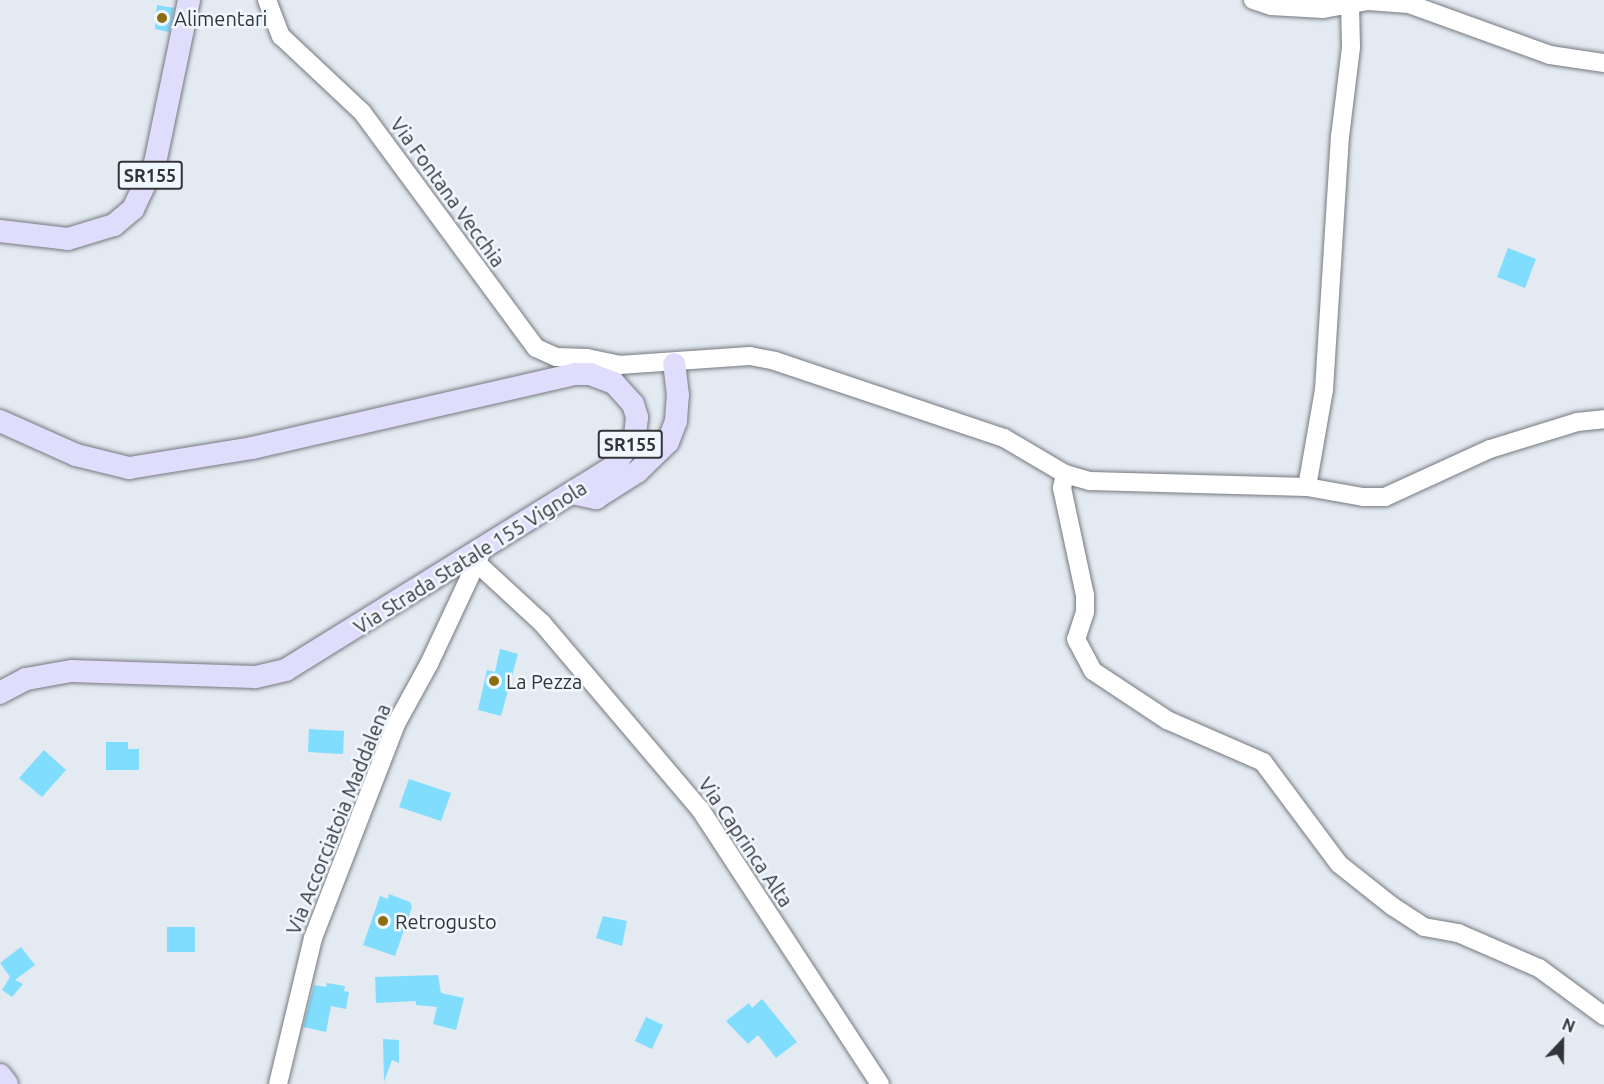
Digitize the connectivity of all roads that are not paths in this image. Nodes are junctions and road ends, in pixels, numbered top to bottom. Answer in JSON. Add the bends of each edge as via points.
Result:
{"nodes":[{"id":1,"x":189,"y":0,"type":"edge"},
{"id":2,"x":267,"y":0,"type":"edge"},
{"id":3,"x":1253,"y":0,"type":"edge"},
{"id":4,"x":1350,"y":4,"type":"junction"},
{"id":5,"x":1604,"y":63,"type":"edge"},
{"id":6,"x":0,"y":231,"type":"edge"},
{"id":7,"x":674,"y":364,"type":"junction"},
{"id":8,"x":610,"y":371,"type":"junction"},
{"id":9,"x":1604,"y":419,"type":"edge"},
{"id":10,"x":0,"y":421,"type":"edge"},
{"id":11,"x":1065,"y":474,"type":"junction"},
{"id":12,"x":1307,"y":487,"type":"junction"},
{"id":13,"x":573,"y":493,"type":"junction"},
{"id":14,"x":480,"y":556,"type":"junction"},
{"id":15,"x":0,"y":693,"type":"edge"},
{"id":16,"x":1604,"y":1016,"type":"edge"},
{"id":17,"x":0,"y":1075,"type":"edge"},
{"id":18,"x":7,"y":1084,"type":"edge"},
{"id":19,"x":278,"y":1084,"type":"edge"},
{"id":20,"x":880,"y":1084,"type":"edge"}],
"edges":[{"from":1,"to":6,"type":"main road","number":"SR155","via":[[154,163],[133,209],[114,225],[68,239]]},
{"from":2,"to":8,"type":"street","name":"Via Fontana Vecchia","via":[[281,36],[362,112],[536,348],[556,357],[587,358]]},
{"from":3,"to":4,"type":"street","via":[[1271,6],[1323,9]]},
{"from":4,"to":5,"type":"street","via":[[1368,0],[1409,4],[1550,55]]},
{"from":4,"to":12,"type":"street","via":[[1351,47],[1338,160],[1324,390]]},
{"from":7,"to":8,"type":"street","name":"Via Fontana Vecchia"},
{"from":7,"to":11,"type":"street","name":"Via Fontana Vecchia","via":[[750,356],[774,361],[1004,438]]},
{"from":7,"to":13,"type":"main road","via":[[676,422],[668,441],[638,472],[596,498]]},
{"from":8,"to":10,"type":"main road","via":[[576,374],[252,448],[129,468],[76,455]]},
{"from":8,"to":13,"type":"main road","name":"Via Strada Statale 155 Vignola","number":"SR155","via":[[614,383],[633,404],[637,417],[635,436],[613,467]]},
{"from":9,"to":12,"type":"street","name":"Via Fontana Vecchia","via":[[1577,422],[1490,449],[1385,497]]},
{"from":11,"to":12,"type":"street","name":"Via Fontana Vecchia","via":[[1112,483]]},
{"from":11,"to":16,"type":"street","via":[[1062,488],[1085,595],[1085,612],[1076,639],[1093,671],[1167,720],[1263,762],[1339,864],[1392,906],[1424,927],[1458,933],[1539,968]]},
{"from":13,"to":14,"type":"main road","name":"Via Strada Statale 155 Vignola","number":"SR155"},
{"from":14,"to":15,"type":"main road","name":"Via Strada Statale 155 Vignola","number":"SR155","via":[[286,670],[255,677],[71,671],[26,679]]},
{"from":14,"to":19,"type":"street","name":"Via Accorciatoia Maddalena","via":[[396,724],[313,938]]},
{"from":14,"to":20,"type":"street","name":"Via Caprinca Alta","via":[[700,809]]},
{"from":17,"to":18,"type":"main road"}]}
